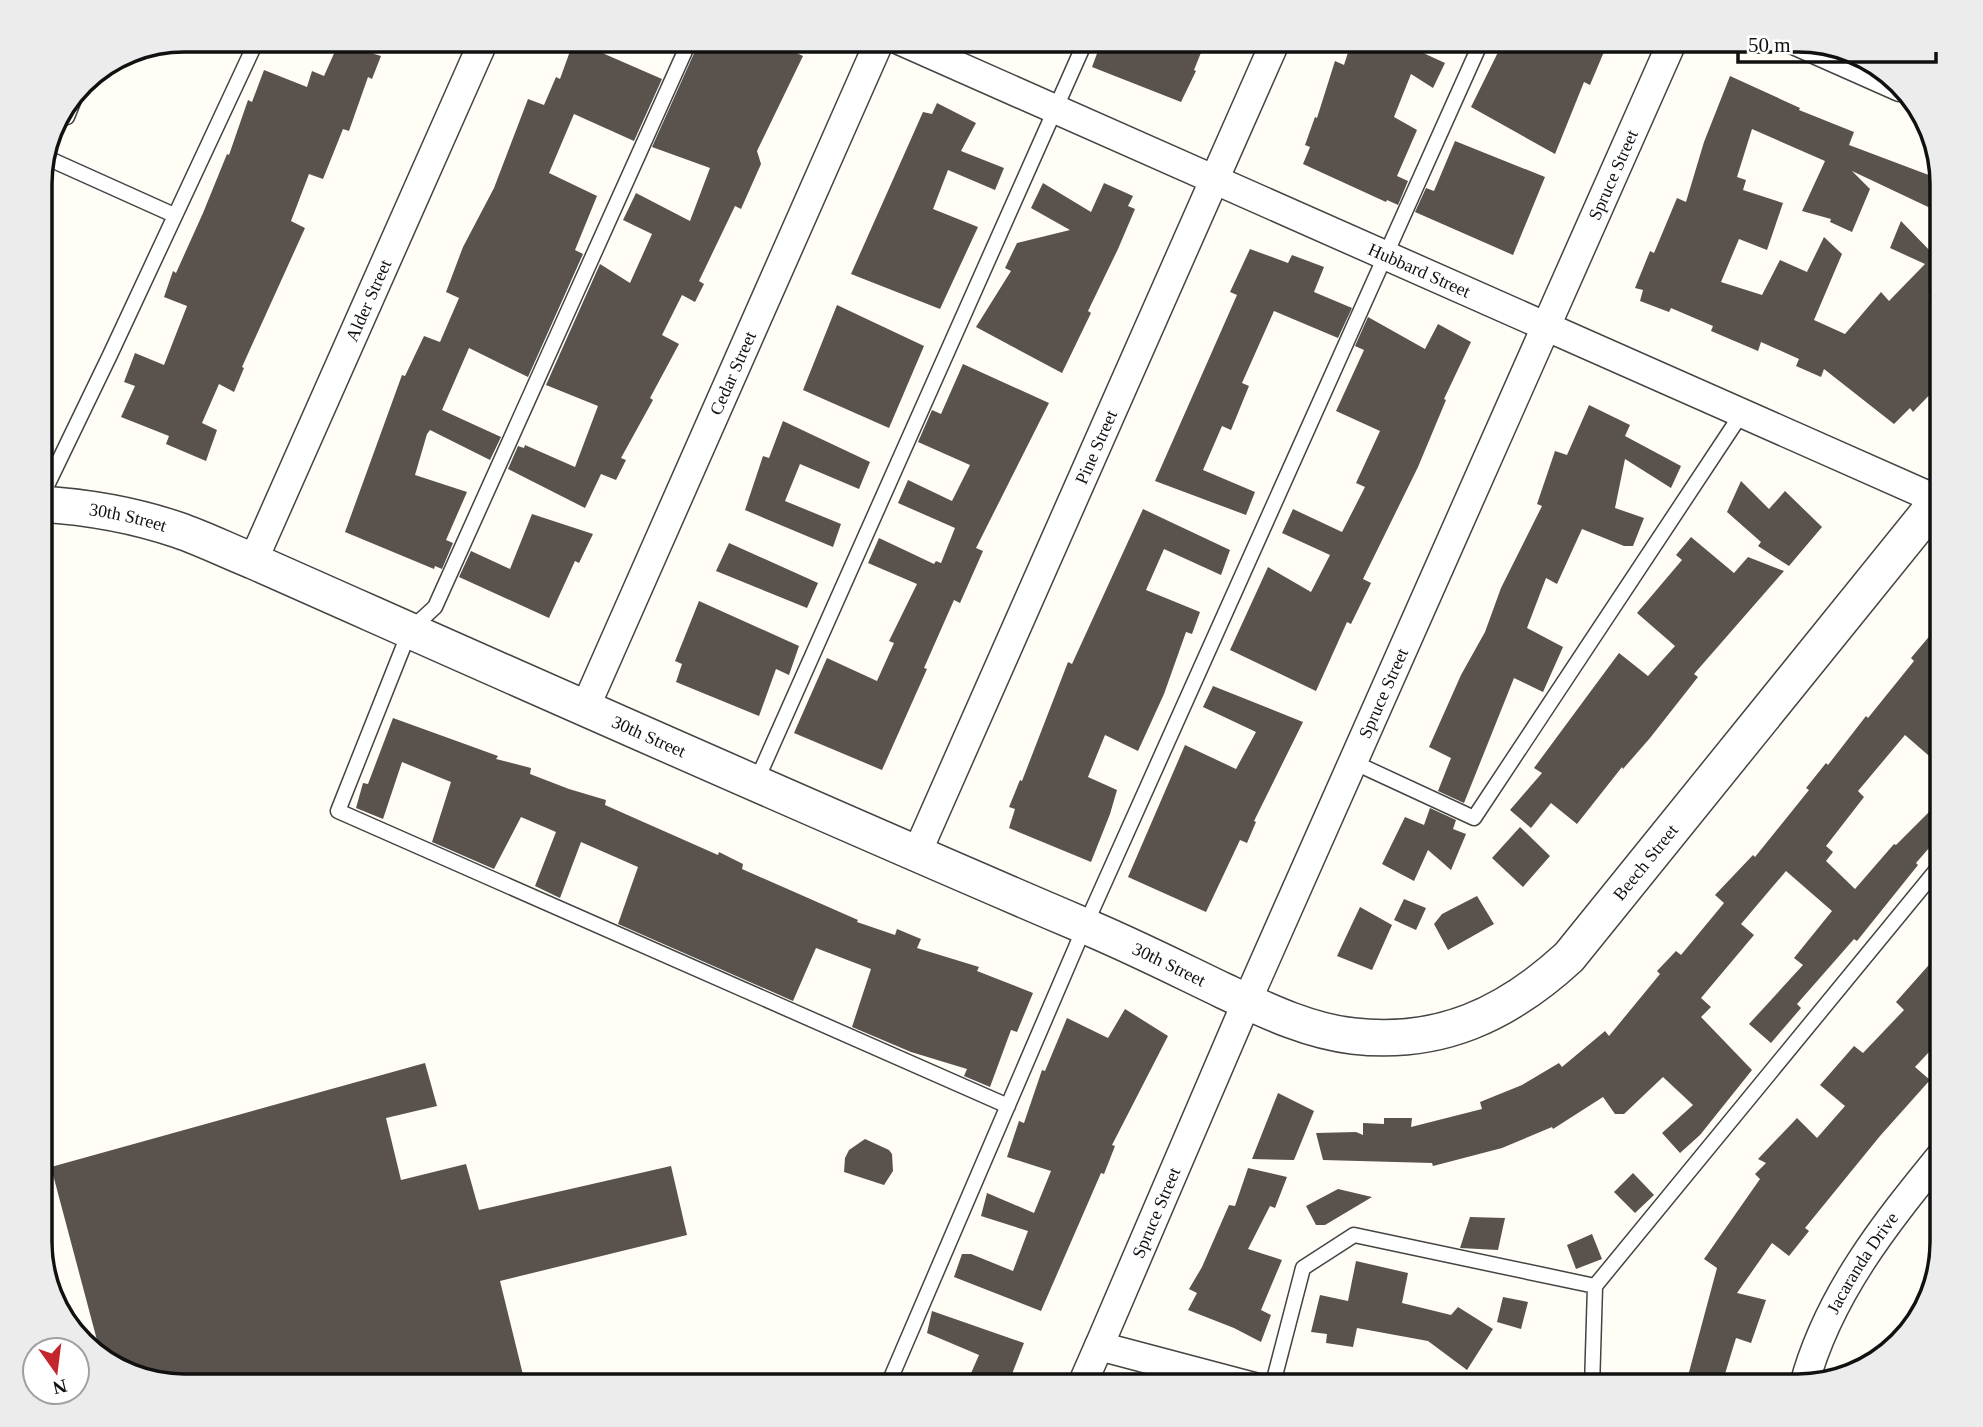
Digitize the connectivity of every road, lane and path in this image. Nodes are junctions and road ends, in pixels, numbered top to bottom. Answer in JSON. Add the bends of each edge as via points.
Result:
{"nodes":[{"id":1,"x":1080,"y":52,"type":"edge"},
{"id":2,"x":1271,"y":52,"type":"edge"},
{"id":3,"x":1477,"y":52,"type":"edge"},
{"id":4,"x":1668,"y":52,"type":"edge"},
{"id":5,"x":251,"y":53,"type":"edge"},
{"id":6,"x":478,"y":53,"type":"edge"},
{"id":7,"x":684,"y":53,"type":"edge"},
{"id":8,"x":874,"y":53,"type":"edge"},
{"id":9,"x":927,"y":53,"type":"edge"},
{"id":10,"x":1835,"y":58,"type":"edge"},
{"id":11,"x":1869,"y":73,"type":"edge"},
{"id":12,"x":1055,"y":109,"type":"junction"},
{"id":13,"x":55,"y":161,"type":"edge"},
{"id":14,"x":1214,"y":180,"type":"junction"},
{"id":15,"x":174,"y":215,"type":"junction"},
{"id":16,"x":1387,"y":256,"type":"junction"},
{"id":17,"x":1546,"y":326,"type":"junction"},
{"id":18,"x":1742,"y":413,"type":"junction"},
{"id":19,"x":53,"y":473,"type":"edge"},
{"id":20,"x":1930,"y":494,"type":"edge"},
{"id":21,"x":53,"y":505,"type":"edge"},
{"id":22,"x":1930,"y":513,"type":"edge"},
{"id":23,"x":253,"y":561,"type":"junction"},
{"id":24,"x":410,"y":631,"type":"junction"},
{"id":25,"x":585,"y":708,"type":"junction"},
{"id":26,"x":1353,"y":762,"type":"junction"},
{"id":27,"x":755,"y":784,"type":"junction"},
{"id":28,"x":916,"y":855,"type":"junction"},
{"id":29,"x":1930,"y":878,"type":"edge"},
{"id":30,"x":1085,"y":926,"type":"junction"},
{"id":31,"x":1247,"y":1001,"type":"junction"},
{"id":32,"x":1008,"y":1106,"type":"junction"},
{"id":33,"x":1930,"y":1169,"type":"edge"},
{"id":34,"x":1595,"y":1286,"type":"junction"},
{"id":35,"x":1099,"y":1346,"type":"junction"},
{"id":36,"x":1808,"y":1374,"type":"edge"},
{"id":37,"x":892,"y":1375,"type":"edge"},
{"id":38,"x":1086,"y":1375,"type":"edge"},
{"id":39,"x":1209,"y":1375,"type":"edge"},
{"id":40,"x":1275,"y":1375,"type":"edge"},
{"id":41,"x":1592,"y":1375,"type":"edge"}],
"edges":[{"from":1,"to":12,"type":"lane"},
{"from":2,"to":14,"type":"street","name":"Pine Street"},
{"from":3,"to":16,"type":"lane"},
{"from":4,"to":17,"type":"street","name":"Spruce Street"},
{"from":5,"to":15,"type":"lane"},
{"from":6,"to":23,"type":"street","name":"Alder Street"},
{"from":7,"to":24,"type":"lane","via":[[435,607]]},
{"from":8,"to":25,"type":"street","name":"Cedar Street"},
{"from":9,"to":12,"type":"street","name":"Hubbard Street"},
{"from":10,"to":11,"type":"street"},
{"from":12,"to":14,"type":"street","name":"Hubbard Street"},
{"from":12,"to":27,"type":"lane"},
{"from":13,"to":15,"type":"lane"},
{"from":14,"to":16,"type":"street","name":"Hubbard Street"},
{"from":14,"to":28,"type":"street","name":"Pine Street"},
{"from":15,"to":19,"type":"lane"},
{"from":16,"to":17,"type":"street","name":"Hubbard Street"},
{"from":16,"to":30,"type":"lane"},
{"from":17,"to":18,"type":"street","name":"Hubbard Street"},
{"from":17,"to":26,"type":"street","name":"Spruce Street"},
{"from":18,"to":20,"type":"street","name":"Hubbard Street"},
{"from":18,"to":26,"type":"lane","via":[[1474,818]]},
{"from":21,"to":23,"type":"street","name":"30th Street","via":[[127,515],[179,530]]},
{"from":22,"to":31,"type":"street","name":"Beech Street","via":[[1569,957],[1540,984],[1470,1022],[1392,1038],[1309,1027]]},
{"from":23,"to":24,"type":"street","name":"30th Street"},
{"from":24,"to":25,"type":"street","name":"30th Street"},
{"from":24,"to":32,"type":"lane","via":[[338,811]]},
{"from":25,"to":27,"type":"street","name":"30th Street"},
{"from":26,"to":31,"type":"street","name":"Spruce Street"},
{"from":27,"to":28,"type":"street","name":"30th Street"},
{"from":28,"to":30,"type":"street","name":"30th Street"},
{"from":29,"to":34,"type":"lane"},
{"from":30,"to":31,"type":"street","name":"30th Street"},
{"from":30,"to":32,"type":"lane"},
{"from":31,"to":35,"type":"street","name":"Spruce Street"},
{"from":32,"to":37,"type":"lane"},
{"from":33,"to":36,"type":"street","name":"Jacaranda Drive","via":[[1856,1265],[1830,1314]]},
{"from":34,"to":40,"type":"lane","via":[[1354,1234],[1303,1268]]},
{"from":34,"to":41,"type":"lane"},
{"from":35,"to":38,"type":"street","name":"Spruce Street"},
{"from":35,"to":39,"type":"street"}]}
